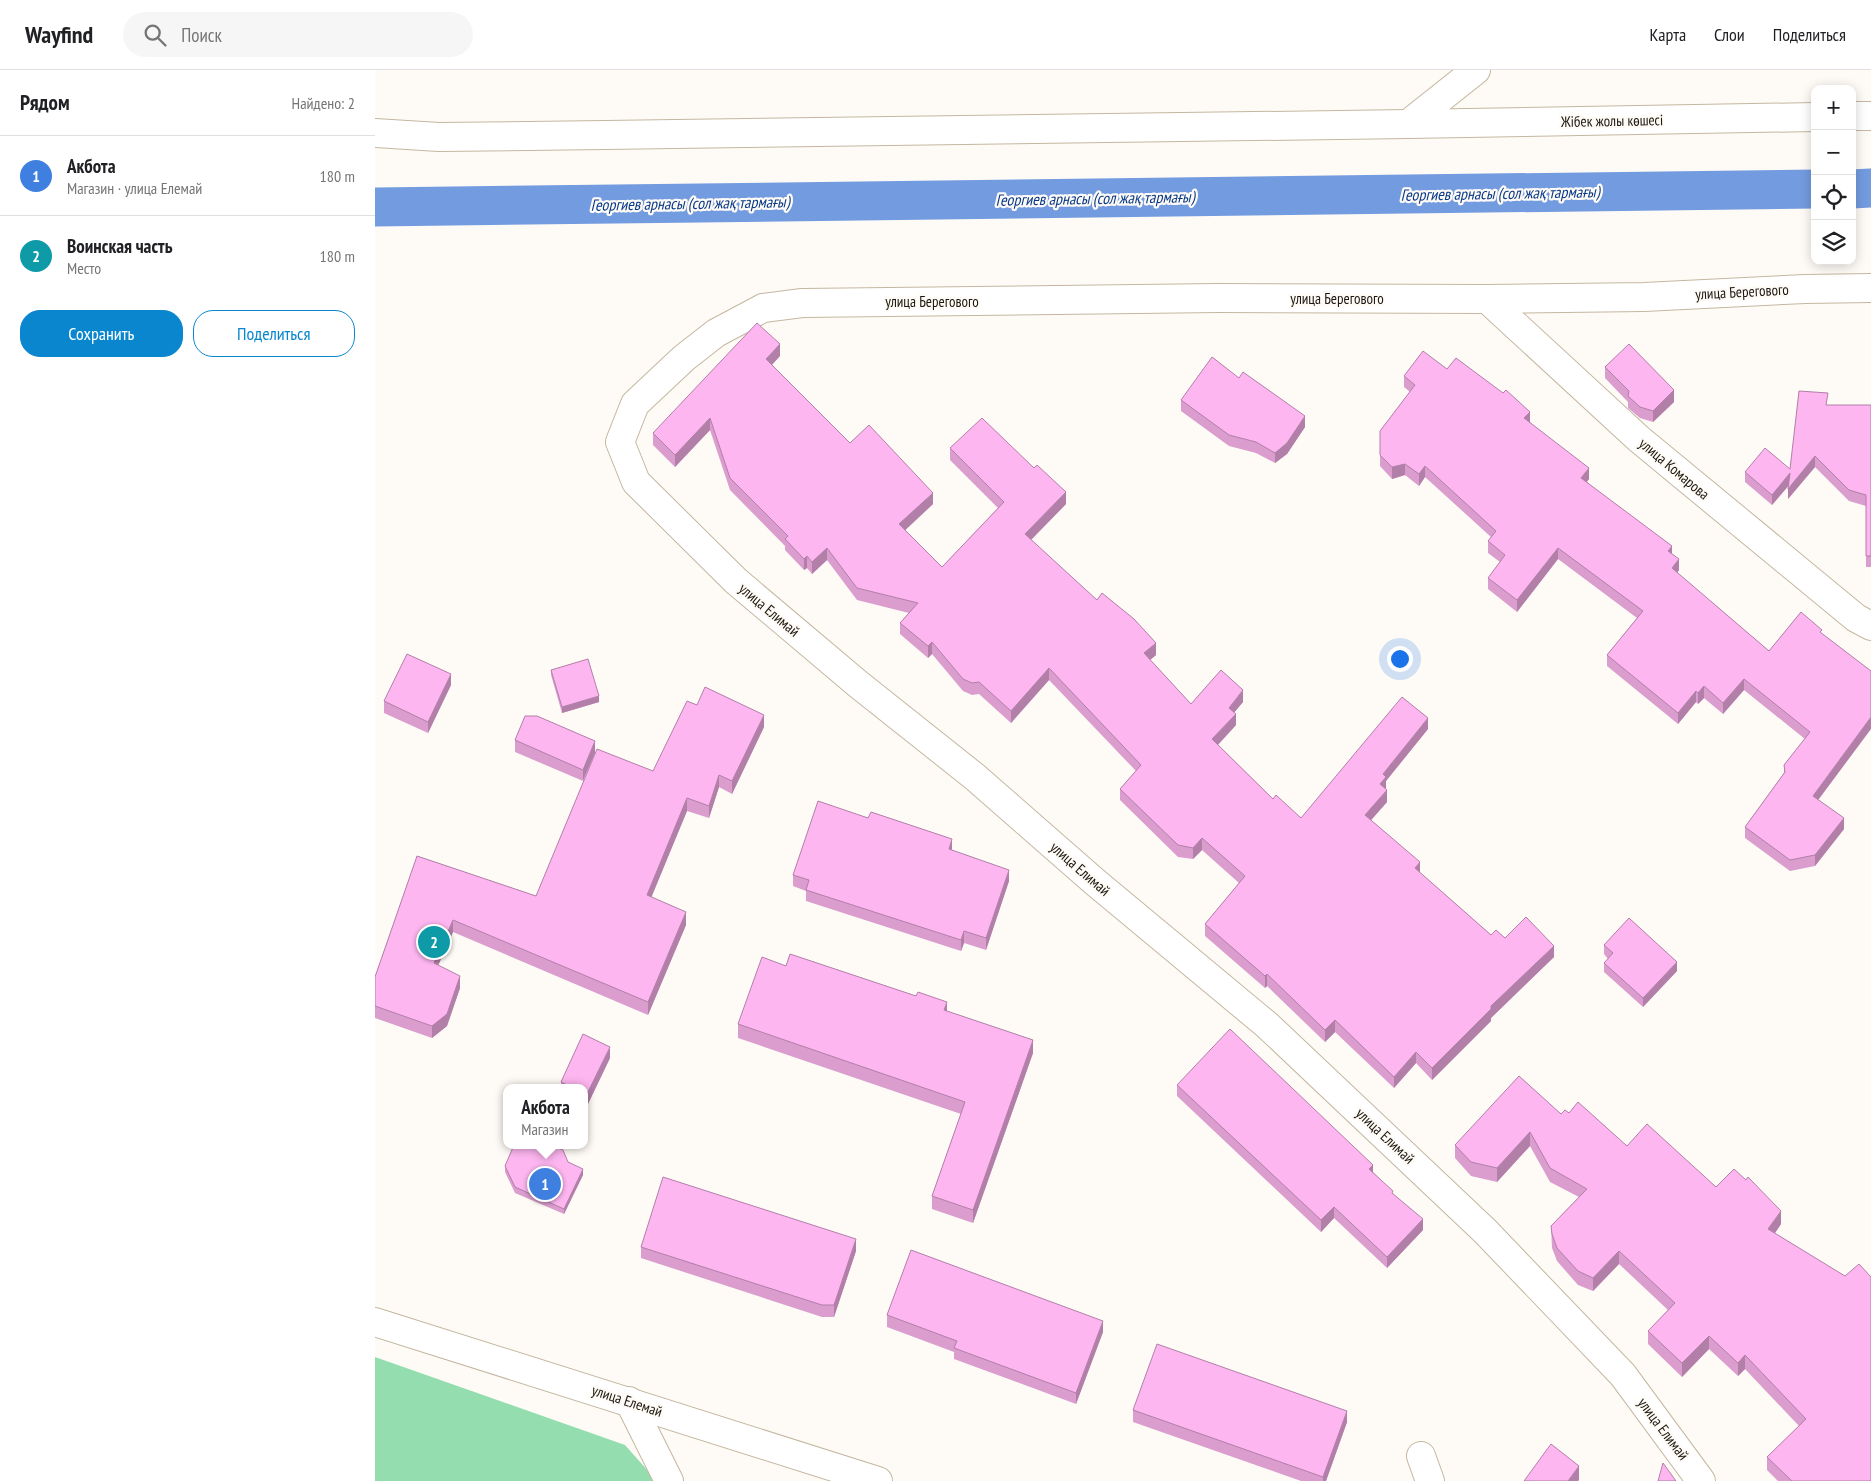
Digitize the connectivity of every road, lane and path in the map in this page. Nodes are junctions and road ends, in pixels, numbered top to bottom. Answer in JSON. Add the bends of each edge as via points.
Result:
{"nodes":[{"id":1,"x":1476,"y":70,"type":"edge"},
{"id":2,"x":1856,"y":116,"type":"edge"},
{"id":3,"x":1871,"y":116,"type":"edge"},
{"id":4,"x":1811,"y":117,"type":"edge"},
{"id":5,"x":1409,"y":124,"type":"junction"},
{"id":6,"x":375,"y":134,"type":"edge"},
{"id":7,"x":1871,"y":288,"type":"edge"},
{"id":8,"x":1487,"y":299,"type":"junction"},
{"id":9,"x":802,"y":303,"type":"joint"},
{"id":10,"x":1871,"y":626,"type":"edge"},
{"id":11,"x":375,"y":1322,"type":"edge"},
{"id":12,"x":629,"y":1401,"type":"junction"},
{"id":13,"x":1421,"y":1456,"type":"dead end"},
{"id":14,"x":669,"y":1481,"type":"edge"},
{"id":15,"x":878,"y":1481,"type":"edge"},
{"id":16,"x":1430,"y":1481,"type":"edge"},
{"id":17,"x":1701,"y":1481,"type":"edge"}],
"edges":[{"from":1,"to":5,"type":"street"},
{"from":2,"to":3,"type":"street"},
{"from":4,"to":5,"type":"street","name":"Жібек жолы көшесі"},
{"from":5,"to":6,"type":"street","name":"Жібек жолы көшесі","via":[[439,137]]},
{"from":7,"to":8,"type":"street","name":"улица Берегового"},
{"from":8,"to":9,"type":"street","name":"улица Берегового","via":[[1218,298]]},
{"from":8,"to":10,"type":"street","name":"улица Комарова","via":[[1639,439],[1849,612]]},
{"from":9,"to":17,"type":"street","name":"улица Елимай","via":[[763,308],[716,333],[635,404],[620,442],[635,482],[736,582],[857,684],[975,777],[1274,1031],[1485,1231],[1623,1375]]},
{"from":11,"to":12,"type":"street","name":"улица Елемай"},
{"from":12,"to":14,"type":"street"},
{"from":12,"to":15,"type":"street","name":"улица Елемай"},
{"from":13,"to":16,"type":"street"}]}
